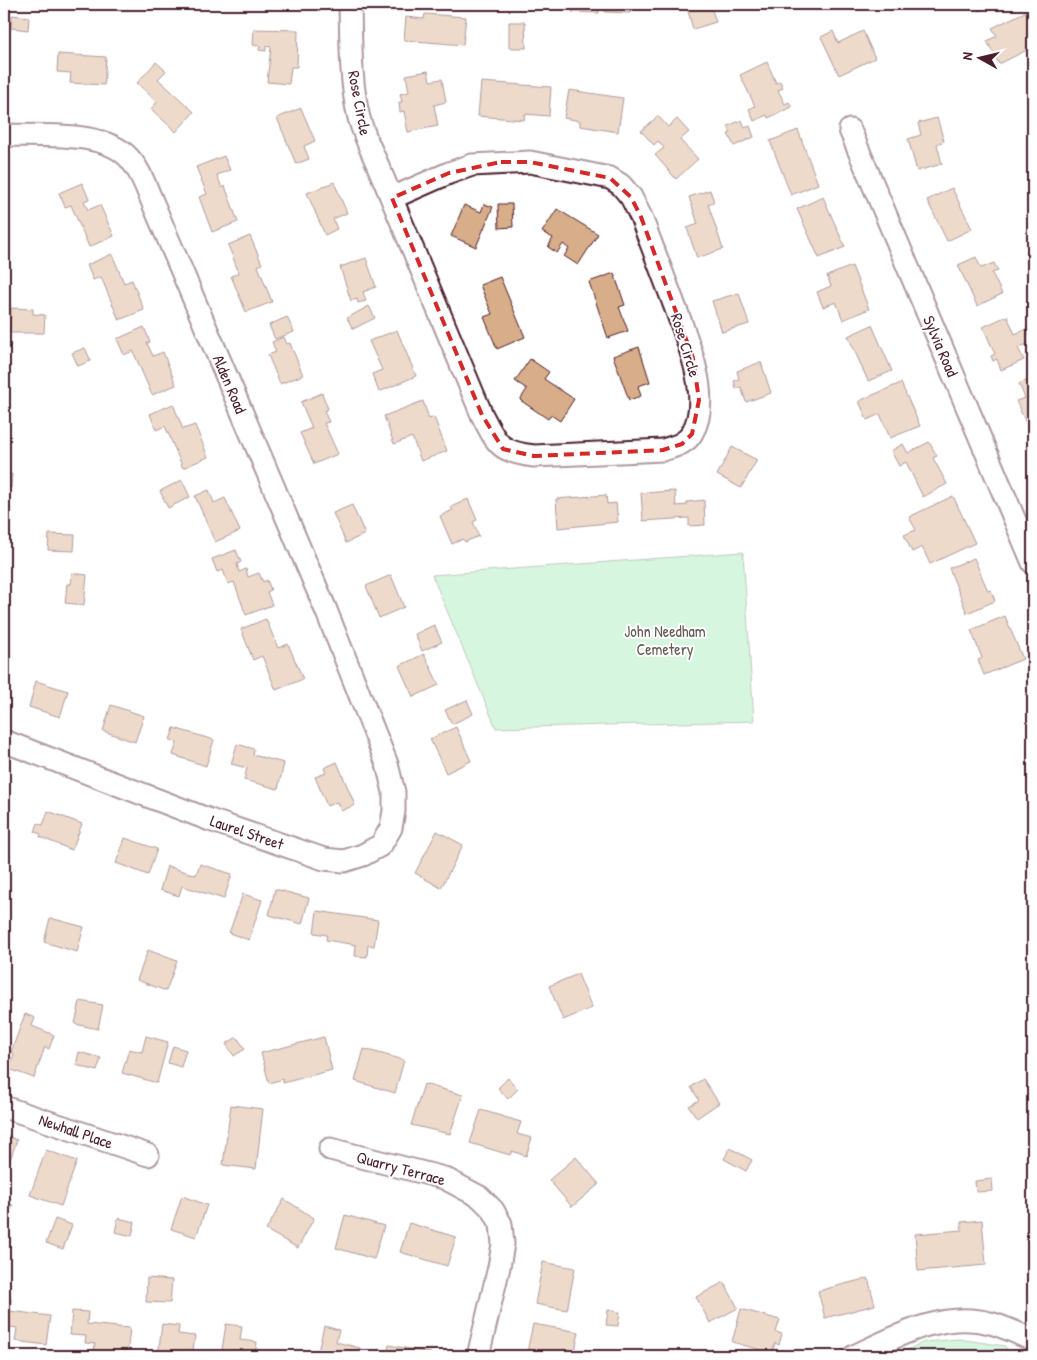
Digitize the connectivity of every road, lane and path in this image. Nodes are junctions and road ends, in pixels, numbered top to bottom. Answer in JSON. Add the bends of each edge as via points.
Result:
{"nodes":[{"id":1,"x":350,"y":4,"type":"edge"},
{"id":2,"x":850,"y":130,"type":"dead end"},
{"id":3,"x":4,"y":135,"type":"edge"},
{"id":4,"x":392,"y":198,"type":"junction"},
{"id":5,"x":1033,"y":562,"type":"edge"},
{"id":6,"x":375,"y":734,"type":"joint"},
{"id":7,"x":4,"y":741,"type":"edge"},
{"id":8,"x":4,"y":1107,"type":"edge"},
{"id":9,"x":330,"y":1149,"type":"dead end"},
{"id":10,"x":148,"y":1155,"type":"dead end"},
{"id":11,"x":1033,"y":1340,"type":"edge"},
{"id":12,"x":478,"y":1356,"type":"edge"},
{"id":13,"x":854,"y":1356,"type":"edge"}],
"edges":[{"from":1,"to":4,"type":"street","name":"Rose Circle","via":[[352,73],[359,116]]},
{"from":2,"to":5,"type":"street","name":"Sylvia Road"},
{"from":3,"to":6,"type":"street","name":"Alden Road","via":[[91,138],[125,154],[136,167],[326,610]]},
{"from":4,"to":4,"type":"street","name":"Rose Circle","via":[[472,165],[501,162],[530,162],[577,170],[610,178],[621,185],[641,217],[693,358],[699,400],[692,434],[682,444],[663,450],[534,456],[503,449],[482,415]]},
{"from":6,"to":7,"type":"street","name":"Laurel Street","via":[[394,792],[391,828],[381,846],[344,861],[324,859],[210,820]]},
{"from":8,"to":10,"type":"street","name":"Newhall Place"},
{"from":9,"to":12,"type":"street","name":"Quarry Terrace","via":[[444,1178],[480,1197],[493,1210],[501,1224],[503,1244]]},
{"from":11,"to":13,"type":"street","via":[[988,1322],[933,1322]]}]}
